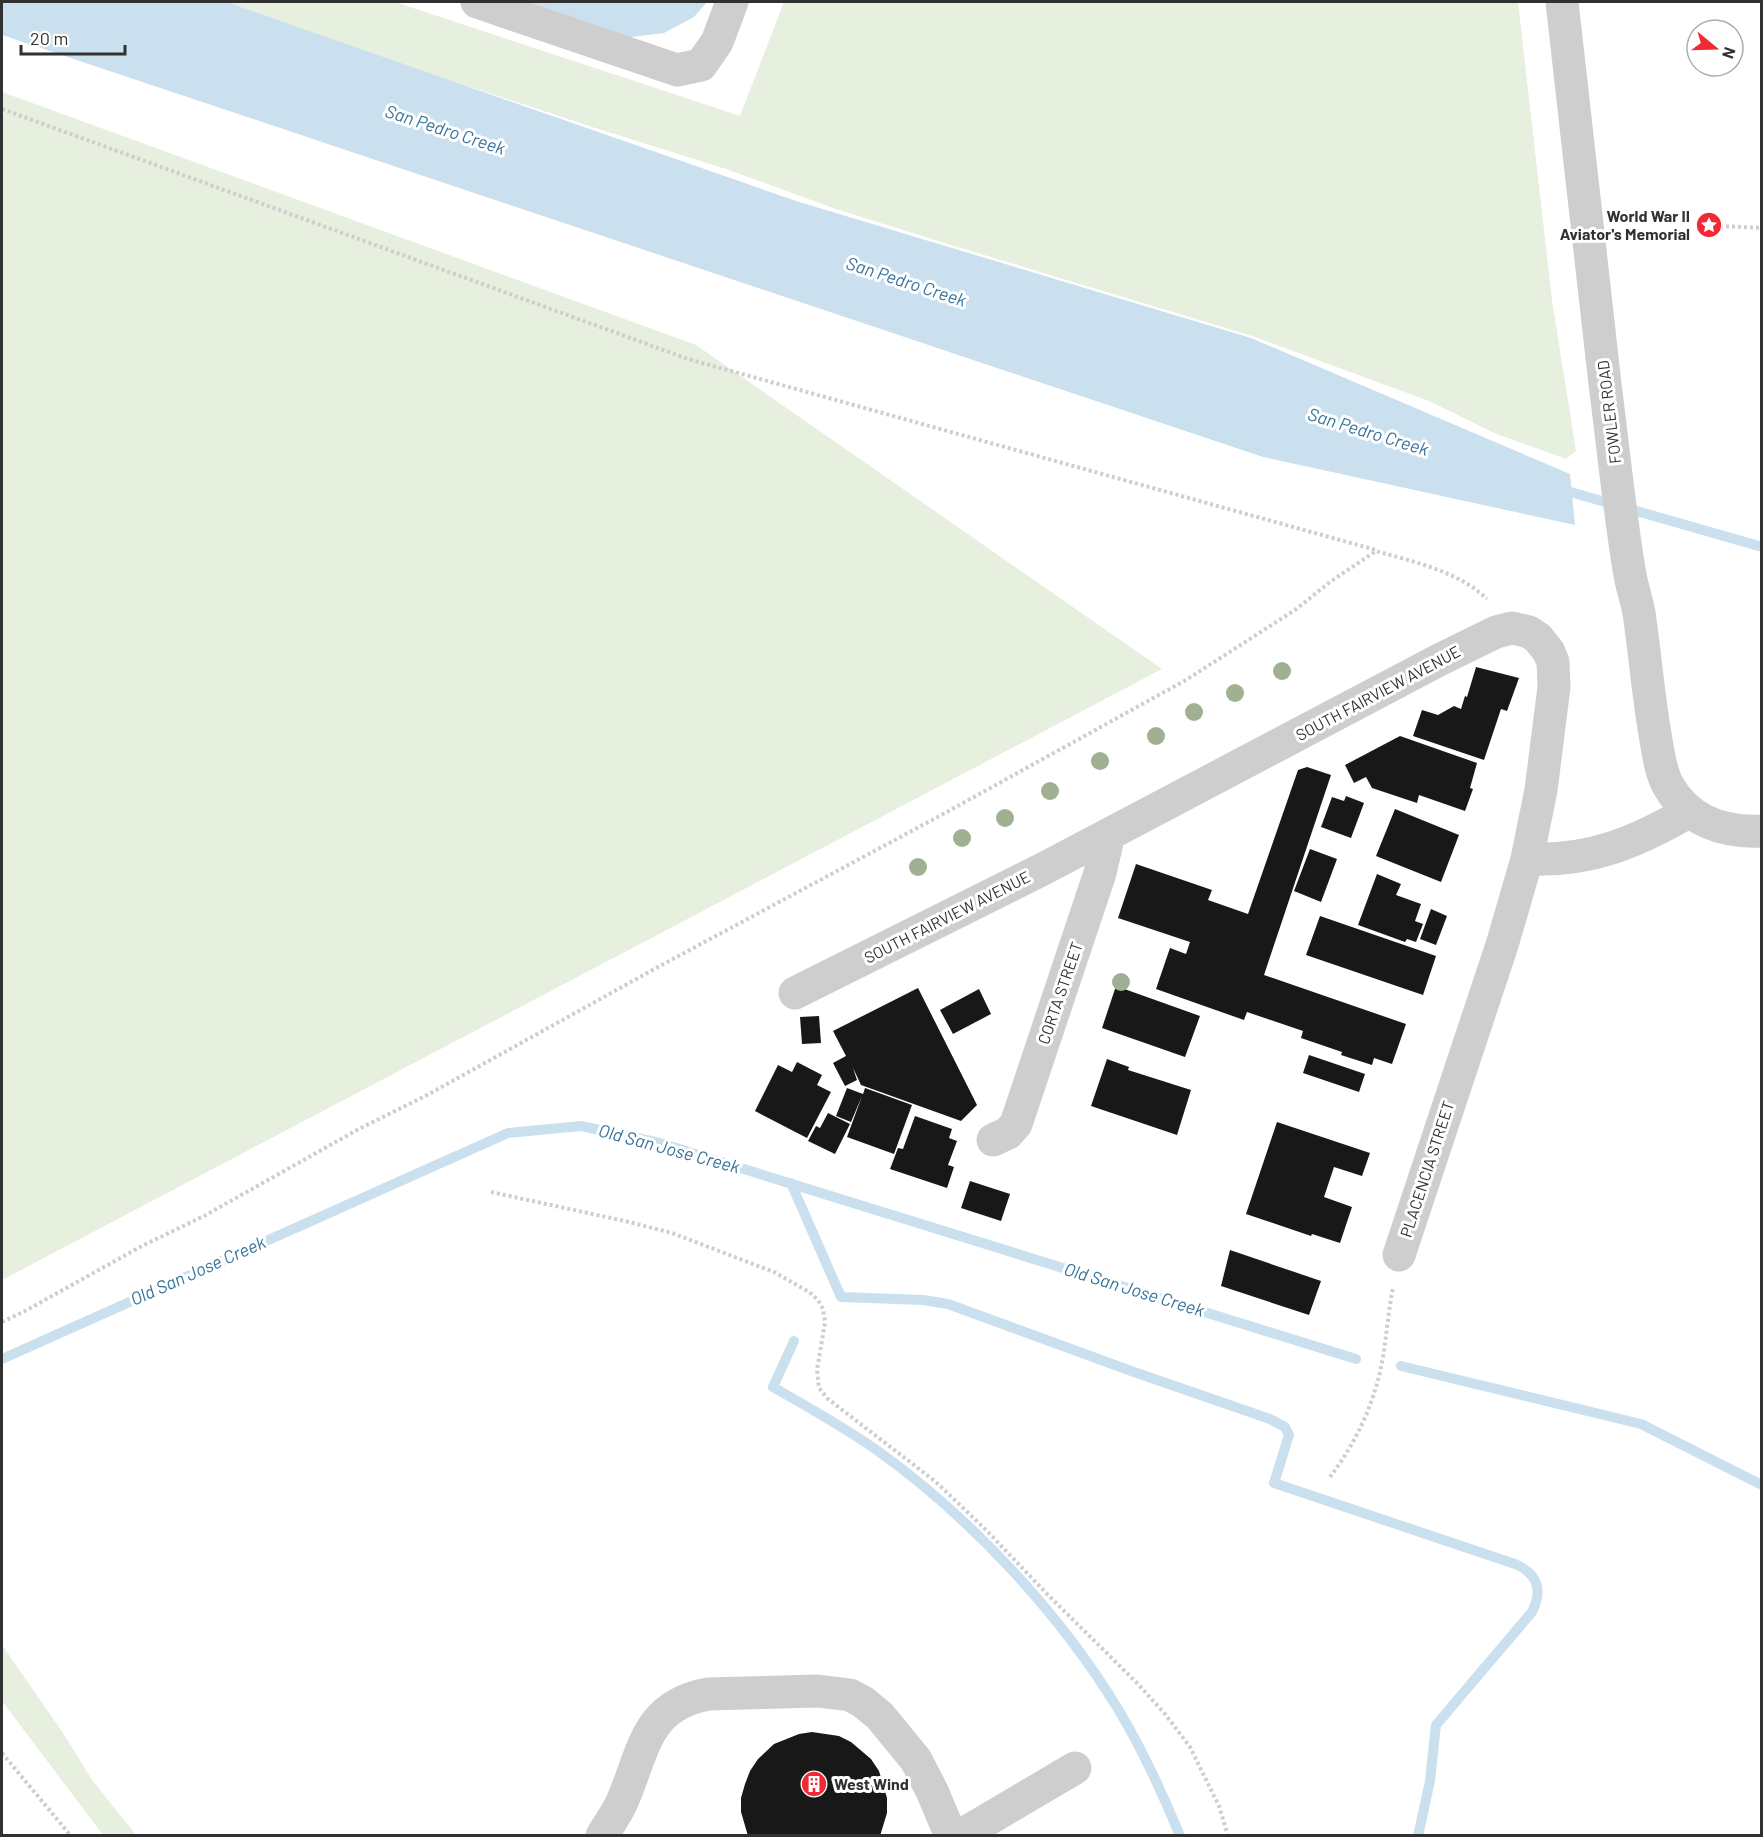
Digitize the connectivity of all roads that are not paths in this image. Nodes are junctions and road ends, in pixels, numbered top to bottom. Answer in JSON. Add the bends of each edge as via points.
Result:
{"nodes":[{"id":1,"x":477,"y":2,"type":"edge"},
{"id":2,"x":732,"y":2,"type":"edge"},
{"id":3,"x":1562,"y":2,"type":"edge"},
{"id":4,"x":1690,"y":811,"type":"junction"},
{"id":5,"x":1761,"y":831,"type":"edge"},
{"id":6,"x":1110,"y":834,"type":"junction"},
{"id":7,"x":1527,"y":859,"type":"junction"},
{"id":8,"x":795,"y":993,"type":"dead end"},
{"id":9,"x":993,"y":1140,"type":"dead end"},
{"id":10,"x":1399,"y":1255,"type":"road end"},
{"id":11,"x":1075,"y":1768,"type":"dead end"},
{"id":12,"x":602,"y":1836,"type":"edge"},
{"id":13,"x":951,"y":1836,"type":"edge"},
{"id":14,"x":960,"y":1836,"type":"edge"}],
"edges":[{"from":1,"to":2,"type":"street","via":[[677,70],[701,64],[717,42]]},
{"from":3,"to":4,"type":"street","name":"FOWLER ROAD","via":[[1629,571],[1662,767],[1667,784]]},
{"from":4,"to":5,"type":"street","via":[[1724,829]]},
{"from":4,"to":7,"type":"street","via":[[1630,843],[1604,852],[1576,858]]},
{"from":6,"to":7,"type":"street","name":"SOUTH FAIRVIEW AVENUE","via":[[1439,660],[1512,628],[1538,638],[1549,652],[1554,673],[1541,790]]},
{"from":6,"to":8,"type":"street","name":"SOUTH FAIRVIEW AVENUE"},
{"from":6,"to":9,"type":"street","name":"CORTA STREET","via":[[1016,1124]]},
{"from":7,"to":10,"type":"street","name":"PLACENCIA STREET"},
{"from":11,"to":14,"type":"street"},
{"from":12,"to":13,"type":"street","via":[[621,1804],[649,1734],[678,1702],[708,1694],[818,1691],[850,1695],[880,1716],[916,1760]]}]}
